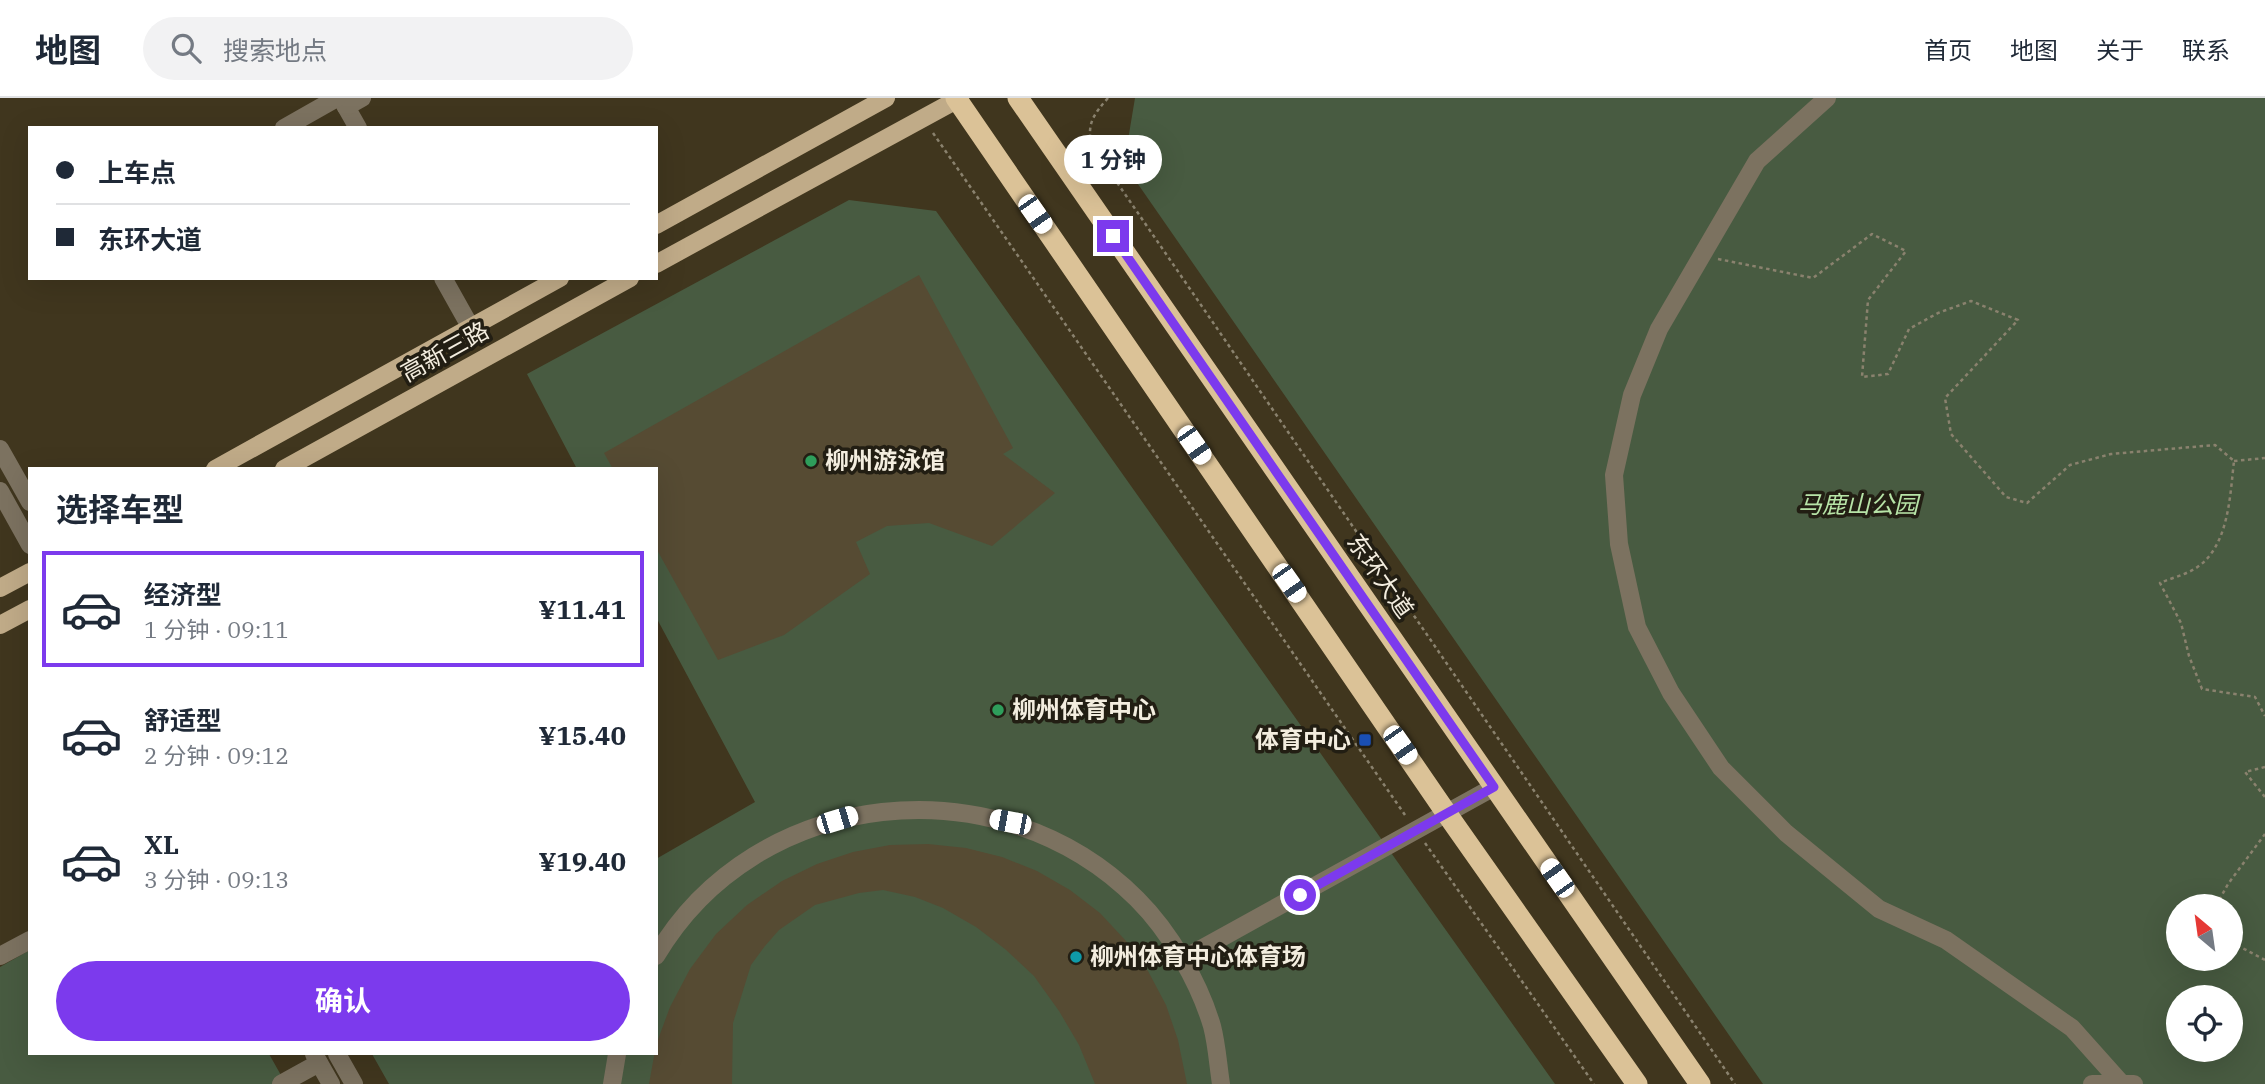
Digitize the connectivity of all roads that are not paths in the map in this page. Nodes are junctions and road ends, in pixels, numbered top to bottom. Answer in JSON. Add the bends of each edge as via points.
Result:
{"nodes":[{"id":1,"x":886,"y":98,"type":"edge"},
{"id":2,"x":957,"y":98,"type":"edge"},
{"id":3,"x":1018,"y":98,"type":"edge"},
{"id":4,"x":1827,"y":98,"type":"edge"},
{"id":5,"x":347,"y":100,"type":"edge"},
{"id":6,"x":288,"y":126,"type":"edge"},
{"id":7,"x":357,"y":126,"type":"edge"},
{"id":8,"x":658,"y":224,"type":"edge"},
{"id":9,"x":658,"y":263,"type":"edge"},
{"id":10,"x":444,"y":280,"type":"edge"},
{"id":11,"x":556,"y":280,"type":"edge"},
{"id":12,"x":626,"y":280,"type":"edge"},
{"id":13,"x":471,"y":328,"type":"junction"},
{"id":14,"x":0,"y":449,"type":"edge"},
{"id":15,"x":219,"y":467,"type":"edge"},
{"id":16,"x":288,"y":467,"type":"edge"},
{"id":17,"x":0,"y":491,"type":"edge"},
{"id":18,"x":28,"y":498,"type":"edge"},
{"id":19,"x":28,"y":541,"type":"edge"},
{"id":20,"x":28,"y":573,"type":"edge"},
{"id":21,"x":0,"y":588,"type":"edge"},
{"id":22,"x":28,"y":610,"type":"edge"},
{"id":23,"x":0,"y":625,"type":"edge"},
{"id":24,"x":1494,"y":787,"type":"junction"},
{"id":25,"x":1447,"y":814,"type":"junction"},
{"id":26,"x":28,"y":941,"type":"edge"},
{"id":27,"x":658,"y":953,"type":"edge"},
{"id":28,"x":0,"y":956,"type":"edge"},
{"id":29,"x":1183,"y":959,"type":"junction"},
{"id":30,"x":338,"y":1055,"type":"edge"},
{"id":31,"x":617,"y":1055,"type":"edge"},
{"id":32,"x":316,"y":1058,"type":"edge"},
{"id":33,"x":281,"y":1084,"type":"edge"},
{"id":34,"x":331,"y":1084,"type":"edge"},
{"id":35,"x":354,"y":1084,"type":"edge"},
{"id":36,"x":612,"y":1084,"type":"edge"},
{"id":37,"x":1221,"y":1084,"type":"edge"},
{"id":38,"x":1637,"y":1084,"type":"edge"},
{"id":39,"x":1700,"y":1084,"type":"edge"},
{"id":40,"x":2092,"y":1084,"type":"edge"},
{"id":41,"x":2121,"y":1084,"type":"edge"},
{"id":42,"x":2134,"y":1084,"type":"edge"}],
"edges":[{"from":1,"to":8,"type":"main road"},
{"from":2,"to":9,"type":"main road"},
{"from":2,"to":25,"type":"highway"},
{"from":3,"to":24,"type":"highway","name":"东环大道"},
{"from":4,"to":41,"type":"street","via":[[1757,161],[1659,329],[1632,395],[1614,475],[1619,544],[1637,627],[1671,693],[1721,768],[1786,833],[1879,909],[1946,940],[2072,1028]]},
{"from":5,"to":6,"type":"street"},
{"from":5,"to":7,"type":"street"},
{"from":10,"to":13,"type":"street"},
{"from":11,"to":13,"type":"main road","name":"高新三路"},
{"from":12,"to":16,"type":"main road","name":"高新三路"},
{"from":13,"to":15,"type":"main road","name":"高新三路"},
{"from":14,"to":18,"type":"street"},
{"from":17,"to":19,"type":"street"},
{"from":20,"to":21,"type":"main road"},
{"from":22,"to":23,"type":"main road"},
{"from":24,"to":25,"type":"street"},
{"from":24,"to":39,"type":"highway","name":"东环大道"},
{"from":25,"to":29,"type":"street"},
{"from":25,"to":38,"type":"highway"},
{"from":26,"to":28,"type":"street"},
{"from":27,"to":29,"type":"street","via":[[672,929],[725,875],[789,836],[861,813],[936,808],[1010,822],[1079,853],[1137,900]]},
{"from":29,"to":37,"type":"street","via":[[1212,1026]]},
{"from":30,"to":35,"type":"street"},
{"from":31,"to":36,"type":"street"},
{"from":32,"to":33,"type":"street"},
{"from":32,"to":34,"type":"street"},
{"from":40,"to":41,"type":"street"},
{"from":41,"to":42,"type":"street"}]}
